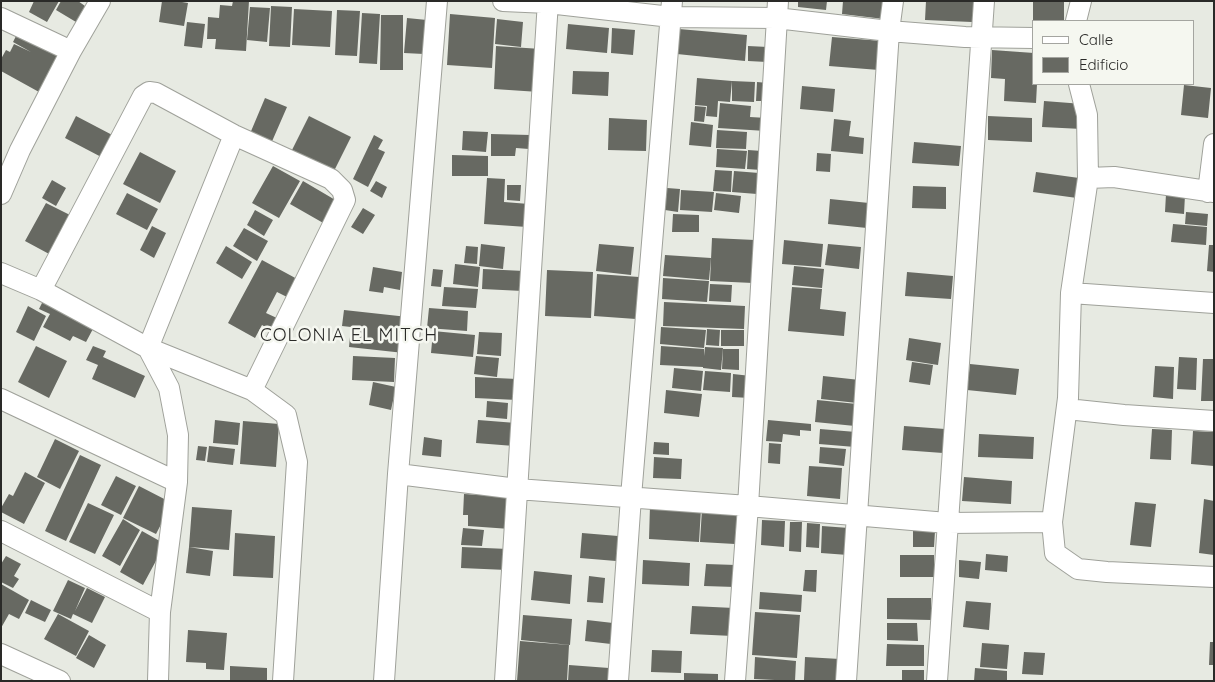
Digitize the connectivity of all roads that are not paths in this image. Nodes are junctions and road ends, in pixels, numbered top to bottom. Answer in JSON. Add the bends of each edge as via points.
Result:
{"nodes":[{"id":1,"x":100,"y":1,"type":"edge"},
{"id":2,"x":437,"y":1,"type":"edge"},
{"id":3,"x":503,"y":1,"type":"edge"},
{"id":4,"x":893,"y":1,"type":"edge"},
{"id":5,"x":984,"y":1,"type":"edge"},
{"id":6,"x":1081,"y":1,"type":"edge"},
{"id":7,"x":548,"y":2,"type":"edge"},
{"id":8,"x":672,"y":9,"type":"edge"},
{"id":9,"x":777,"y":10,"type":"edge"},
{"id":10,"x":1,"y":18,"type":"edge"},
{"id":11,"x":1076,"y":20,"type":"edge"},
{"id":12,"x":889,"y":31,"type":"junction"},
{"id":13,"x":982,"y":38,"type":"junction"},
{"id":14,"x":1032,"y":38,"type":"edge"},
{"id":15,"x":71,"y":51,"type":"junction"},
{"id":16,"x":1079,"y":85,"type":"edge"},
{"id":17,"x":234,"y":135,"type":"junction"},
{"id":18,"x":1214,"y":144,"type":"edge"},
{"id":19,"x":10,"y":152,"type":"edge"},
{"id":20,"x":1088,"y":178,"type":"junction"},
{"id":21,"x":1211,"y":192,"type":"edge"},
{"id":22,"x":1,"y":194,"type":"edge"},
{"id":23,"x":1,"y":273,"type":"edge"},
{"id":24,"x":41,"y":290,"type":"junction"},
{"id":25,"x":1071,"y":293,"type":"junction"},
{"id":26,"x":1214,"y":303,"type":"edge"},
{"id":27,"x":148,"y":348,"type":"junction"},
{"id":28,"x":252,"y":390,"type":"junction"},
{"id":29,"x":1,"y":398,"type":"edge"},
{"id":30,"x":1067,"y":409,"type":"junction"},
{"id":31,"x":1214,"y":421,"type":"edge"},
{"id":32,"x":398,"y":474,"type":"junction"},
{"id":33,"x":177,"y":482,"type":"junction"},
{"id":34,"x":518,"y":490,"type":"junction"},
{"id":35,"x":631,"y":497,"type":"junction"},
{"id":36,"x":748,"y":506,"type":"junction"},
{"id":37,"x":857,"y":516,"type":"junction"},
{"id":38,"x":1052,"y":522,"type":"junction"},
{"id":39,"x":947,"y":524,"type":"junction"},
{"id":40,"x":1,"y":531,"type":"edge"},
{"id":41,"x":1214,"y":577,"type":"edge"},
{"id":42,"x":160,"y":612,"type":"junction"},
{"id":43,"x":1,"y":654,"type":"edge"},
{"id":44,"x":60,"y":681,"type":"edge"},
{"id":45,"x":158,"y":681,"type":"edge"},
{"id":46,"x":282,"y":681,"type":"edge"},
{"id":47,"x":384,"y":681,"type":"edge"},
{"id":48,"x":504,"y":681,"type":"edge"},
{"id":49,"x":618,"y":681,"type":"edge"},
{"id":50,"x":735,"y":681,"type":"edge"},
{"id":51,"x":846,"y":681,"type":"edge"},
{"id":52,"x":937,"y":681,"type":"edge"}],
"edges":[{"from":1,"to":15,"type":"street"},
{"from":2,"to":32,"type":"street"},
{"from":3,"to":7,"type":"street"},
{"from":4,"to":12,"type":"street"},
{"from":5,"to":13,"type":"street"},
{"from":6,"to":11,"type":"street"},
{"from":7,"to":8,"type":"street"},
{"from":7,"to":34,"type":"street"},
{"from":8,"to":9,"type":"street"},
{"from":8,"to":35,"type":"street"},
{"from":9,"to":12,"type":"street"},
{"from":9,"to":36,"type":"street"},
{"from":10,"to":15,"type":"street"},
{"from":12,"to":13,"type":"street"},
{"from":12,"to":37,"type":"street"},
{"from":13,"to":14,"type":"street"},
{"from":13,"to":39,"type":"street"},
{"from":15,"to":19,"type":"street"},
{"from":16,"to":20,"type":"street","via":[[1087,115]]},
{"from":17,"to":24,"type":"street","via":[[156,93],[149,92],[143,96]]},
{"from":17,"to":27,"type":"street"},
{"from":17,"to":28,"type":"street","via":[[331,180],[342,190],[345,200]]},
{"from":18,"to":21,"type":"street"},
{"from":19,"to":22,"type":"street"},
{"from":20,"to":21,"type":"street","via":[[1114,177]]},
{"from":20,"to":25,"type":"street"},
{"from":23,"to":24,"type":"street"},
{"from":24,"to":27,"type":"street"},
{"from":25,"to":26,"type":"street"},
{"from":25,"to":30,"type":"street"},
{"from":27,"to":28,"type":"street"},
{"from":27,"to":33,"type":"street","via":[[169,388],[178,436]]},
{"from":28,"to":46,"type":"street","via":[[286,415],[297,462]]},
{"from":29,"to":33,"type":"street"},
{"from":30,"to":31,"type":"street"},
{"from":30,"to":38,"type":"street"},
{"from":32,"to":34,"type":"street"},
{"from":32,"to":47,"type":"street"},
{"from":33,"to":42,"type":"street"},
{"from":34,"to":35,"type":"street"},
{"from":34,"to":48,"type":"street"},
{"from":35,"to":36,"type":"street"},
{"from":35,"to":49,"type":"street"},
{"from":36,"to":37,"type":"street"},
{"from":36,"to":50,"type":"street"},
{"from":37,"to":39,"type":"street"},
{"from":37,"to":51,"type":"street"},
{"from":38,"to":39,"type":"street"},
{"from":38,"to":41,"type":"street","via":[[1055,553],[1078,569]]},
{"from":39,"to":52,"type":"street"},
{"from":40,"to":42,"type":"street"},
{"from":42,"to":45,"type":"street"},
{"from":43,"to":44,"type":"street"}]}
